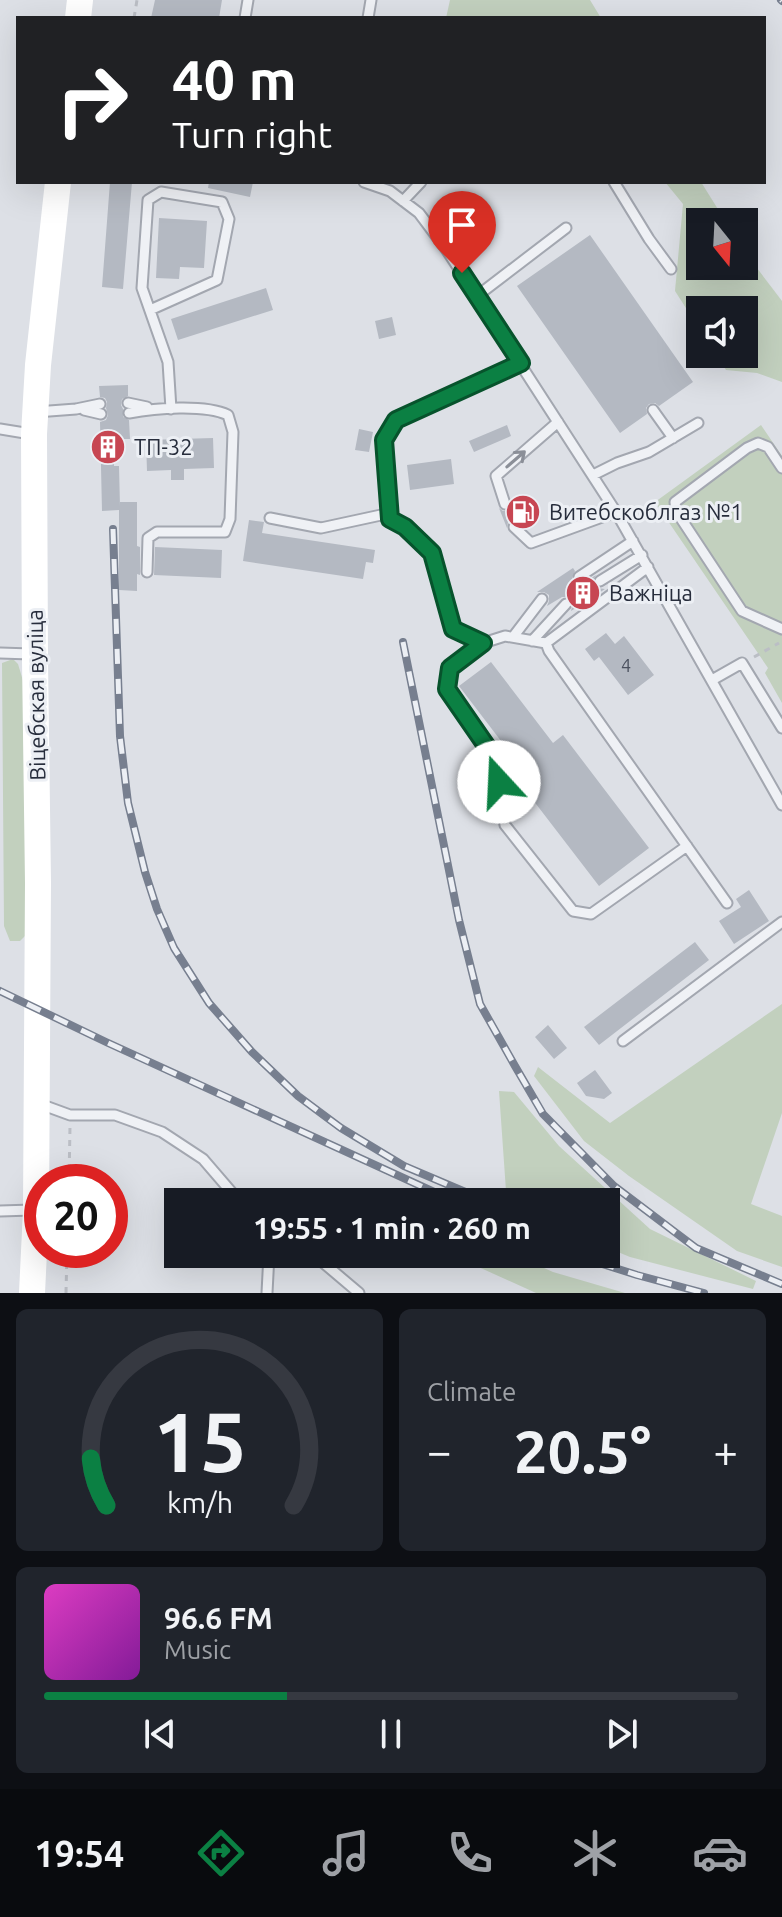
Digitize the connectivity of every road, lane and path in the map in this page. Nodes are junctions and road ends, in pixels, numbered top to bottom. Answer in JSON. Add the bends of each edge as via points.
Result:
{"nodes":[{"id":1,"x":58,"y":184,"type":"edge"},
{"id":2,"x":370,"y":184,"type":"edge"},
{"id":3,"x":419,"y":184,"type":"edge"},
{"id":4,"x":615,"y":184,"type":"edge"},
{"id":5,"x":403,"y":201,"type":"junction"},
{"id":6,"x":566,"y":228,"type":"dead end"},
{"id":7,"x":671,"y":269,"type":"dead end"},
{"id":8,"x":477,"y":296,"type":"junction"},
{"id":9,"x":150,"y":310,"type":"junction"},
{"id":10,"x":521,"y":363,"type":"junction"},
{"id":11,"x":129,"y":408,"type":"dead end"},
{"id":12,"x":100,"y":409,"type":"dead end"},
{"id":13,"x":171,"y":409,"type":"junction"},
{"id":14,"x":653,"y":410,"type":"dead end"},
{"id":15,"x":558,"y":422,"type":"junction"},
{"id":16,"x":35,"y":423,"type":"junction"},
{"id":17,"x":698,"y":423,"type":"dead end"},
{"id":18,"x":0,"y":429,"type":"edge"},
{"id":19,"x":673,"y":438,"type":"junction"},
{"id":20,"x":782,"y":468,"type":"edge"},
{"id":21,"x":593,"y":475,"type":"junction"},
{"id":22,"x":505,"y":504,"type":"dead end"},
{"id":23,"x":616,"y":512,"type":"junction"},
{"id":24,"x":270,"y":518,"type":"dead end"},
{"id":25,"x":390,"y":519,"type":"junction"},
{"id":26,"x":514,"y":527,"type":"dead end"},
{"id":27,"x":633,"y":541,"type":"junction"},
{"id":28,"x":642,"y":555,"type":"junction"},
{"id":29,"x":648,"y":567,"type":"junction"},
{"id":30,"x":147,"y":572,"type":"dead end"},
{"id":31,"x":579,"y":577,"type":"dead end"},
{"id":32,"x":600,"y":581,"type":"dead end"},
{"id":33,"x":542,"y":599,"type":"dead end"},
{"id":34,"x":566,"y":604,"type":"dead end"},
{"id":35,"x":782,"y":629,"type":"edge"},
{"id":36,"x":513,"y":637,"type":"junction"},
{"id":37,"x":532,"y":641,"type":"junction"},
{"id":38,"x":782,"y":641,"type":"edge"},
{"id":39,"x":483,"y":643,"type":"junction"},
{"id":40,"x":546,"y":643,"type":"junction"},
{"id":41,"x":0,"y":653,"type":"edge"},
{"id":42,"x":35,"y":654,"type":"junction"},
{"id":43,"x":742,"y":663,"type":"junction"},
{"id":44,"x":712,"y":680,"type":"junction"},
{"id":45,"x":782,"y":728,"type":"edge"},
{"id":46,"x":782,"y":805,"type":"edge"},
{"id":47,"x":687,"y":846,"type":"junction"},
{"id":48,"x":727,"y":903,"type":"dead end"},
{"id":49,"x":782,"y":922,"type":"edge"},
{"id":50,"x":623,"y":1041,"type":"dead end"},
{"id":51,"x":37,"y":1102,"type":"junction"},
{"id":52,"x":70,"y":1115,"type":"junction"},
{"id":53,"x":36,"y":1164,"type":"edge"},
{"id":54,"x":69,"y":1164,"type":"edge"},
{"id":55,"x":228,"y":1188,"type":"edge"},
{"id":56,"x":24,"y":1210,"type":"edge"},
{"id":57,"x":0,"y":1211,"type":"edge"},
{"id":58,"x":33,"y":1268,"type":"edge"},
{"id":59,"x":67,"y":1268,"type":"edge"},
{"id":60,"x":268,"y":1268,"type":"edge"},
{"id":61,"x":330,"y":1268,"type":"edge"},
{"id":62,"x":32,"y":1293,"type":"edge"},
{"id":63,"x":66,"y":1293,"type":"edge"},
{"id":64,"x":267,"y":1293,"type":"edge"},
{"id":65,"x":359,"y":1293,"type":"edge"}],
"edges":[{"from":1,"to":16,"type":"main road","name":"Віцебская вуліца"},
{"from":2,"to":5,"type":"lane"},
{"from":3,"to":5,"type":"lane"},
{"from":4,"to":7,"type":"lane"},
{"from":5,"to":8,"type":"lane","via":[[419,213]]},
{"from":6,"to":8,"type":"lane"},
{"from":8,"to":10,"type":"lane"},
{"from":9,"to":9,"type":"lane","via":[[142,288],[148,200],[161,192],[222,202],[229,219],[217,280]]},
{"from":9,"to":13,"type":"lane","via":[[168,362]]},
{"from":10,"to":15,"type":"lane"},
{"from":10,"to":25,"type":"lane","via":[[396,420],[384,440]]},
{"from":11,"to":13,"type":"lane"},
{"from":12,"to":16,"type":"lane","via":[[76,409]]},
{"from":13,"to":30,"type":"lane","via":[[228,415],[233,432],[230,519],[225,532],[157,532],[148,538]]},
{"from":14,"to":19,"type":"lane"},
{"from":15,"to":21,"type":"lane"},
{"from":22,"to":15,"type":"lane","one_way":true,"via":[[496,476]]},
{"from":16,"to":18,"type":"lane"},
{"from":16,"to":42,"type":"main road","name":"Віцебская вуліца"},
{"from":17,"to":19,"type":"lane"},
{"from":19,"to":21,"type":"lane"},
{"from":20,"to":35,"type":"lane","via":[[768,447],[758,443],[675,502],[742,611]]},
{"from":21,"to":23,"type":"lane"},
{"from":23,"to":26,"type":"lane","via":[[531,543]]},
{"from":23,"to":27,"type":"lane"},
{"from":24,"to":25,"type":"lane","via":[[321,528],[381,515]]},
{"from":25,"to":39,"type":"lane","via":[[432,553],[453,629]]},
{"from":27,"to":28,"type":"lane"},
{"from":27,"to":31,"type":"lane"},
{"from":28,"to":29,"type":"lane"},
{"from":28,"to":32,"type":"lane"},
{"from":29,"to":40,"type":"lane"},
{"from":29,"to":44,"type":"lane"},
{"from":33,"to":36,"type":"lane"},
{"from":34,"to":37,"type":"lane"},
{"from":36,"to":37,"type":"lane"},
{"from":36,"to":39,"type":"lane"},
{"from":37,"to":40,"type":"lane"},
{"from":38,"to":43,"type":"path"},
{"from":39,"to":47,"type":"lane","via":[[450,668],[447,689],[496,760],[505,825],[573,911],[591,914]]},
{"from":40,"to":47,"type":"lane"},
{"from":41,"to":42,"type":"lane"},
{"from":42,"to":51,"type":"main road","name":"Віцебская вуліца"},
{"from":43,"to":44,"type":"lane"},
{"from":43,"to":45,"type":"lane"},
{"from":44,"to":46,"type":"lane"},
{"from":47,"to":48,"type":"lane"},
{"from":49,"to":50,"type":"lane"},
{"from":51,"to":52,"type":"lane"},
{"from":51,"to":53,"type":"main road","name":"Віцебская вуліца"},
{"from":52,"to":54,"type":"path"},
{"from":52,"to":55,"type":"lane","via":[[115,1115],[162,1132],[203,1159]]},
{"from":56,"to":57,"type":"lane"},
{"from":58,"to":62,"type":"main road","name":"Віцебская вуліца"},
{"from":59,"to":63,"type":"path"},
{"from":60,"to":64,"type":"lane"},
{"from":61,"to":65,"type":"lane"}]}
